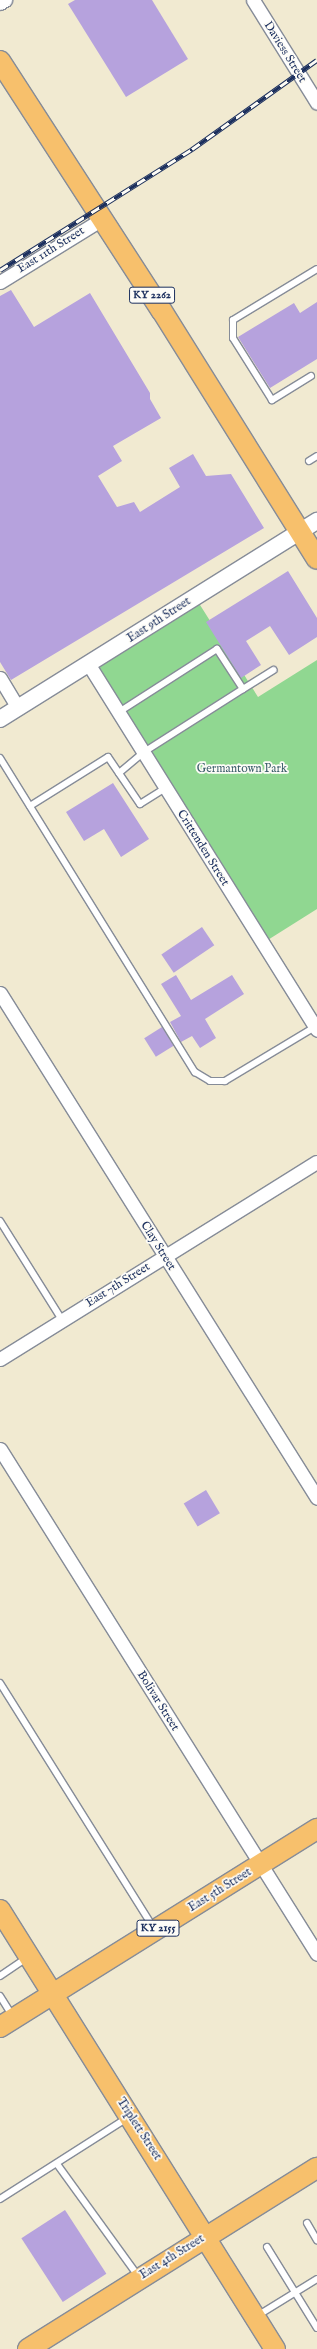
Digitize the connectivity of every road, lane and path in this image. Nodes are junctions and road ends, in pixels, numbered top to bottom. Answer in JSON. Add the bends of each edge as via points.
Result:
{"nodes":[{"id":1,"x":5,"y":0,"type":"edge"},
{"id":2,"x":253,"y":0,"type":"edge"},
{"id":3,"x":0,"y":3,"type":"edge"},
{"id":4,"x":0,"y":61,"type":"edge"},
{"id":5,"x":317,"y":104,"type":"edge"},
{"id":6,"x":102,"y":219,"type":"junction"},
{"id":7,"x":317,"y":269,"type":"edge"},
{"id":8,"x":0,"y":282,"type":"edge"},
{"id":9,"x":312,"y":376,"type":"dead end"},
{"id":10,"x":317,"y":456,"type":"edge"},
{"id":11,"x":309,"y":461,"type":"dead end"},
{"id":12,"x":309,"y":526,"type":"edge"},
{"id":13,"x":317,"y":559,"type":"edge"},
{"id":14,"x":90,"y":665,"type":"junction"},
{"id":15,"x":273,"y":670,"type":"dead end"},
{"id":16,"x":0,"y":678,"type":"edge"},
{"id":17,"x":243,"y":689,"type":"junction"},
{"id":18,"x":18,"y":708,"type":"junction"},
{"id":19,"x":119,"y":712,"type":"junction"},
{"id":20,"x":0,"y":719,"type":"edge"},
{"id":21,"x":144,"y":752,"type":"junction"},
{"id":22,"x":0,"y":758,"type":"edge"},
{"id":23,"x":119,"y":773,"type":"junction"},
{"id":24,"x":166,"y":788,"type":"junction"},
{"id":25,"x":30,"y":806,"type":"junction"},
{"id":26,"x":0,"y":993,"type":"edge"},
{"id":27,"x":316,"y":1028,"type":"edge"},
{"id":28,"x":317,"y":1162,"type":"edge"},
{"id":29,"x":0,"y":1221,"type":"edge"},
{"id":30,"x":164,"y":1256,"type":"junction"},
{"id":31,"x":62,"y":1320,"type":"junction"},
{"id":32,"x":0,"y":1359,"type":"edge"},
{"id":33,"x":0,"y":1449,"type":"edge"},
{"id":34,"x":317,"y":1498,"type":"edge"},
{"id":35,"x":0,"y":1683,"type":"edge"},
{"id":36,"x":317,"y":1829,"type":"edge"},
{"id":37,"x":260,"y":1864,"type":"junction"},
{"id":38,"x":0,"y":1910,"type":"edge"},
{"id":39,"x":155,"y":1930,"type":"junction"},
{"id":40,"x":317,"y":1954,"type":"edge"},
{"id":41,"x":29,"y":1957,"type":"junction"},
{"id":42,"x":0,"y":1976,"type":"edge"},
{"id":43,"x":52,"y":1994,"type":"junction"},
{"id":44,"x":0,"y":1996,"type":"edge"},
{"id":45,"x":7,"y":2023,"type":"edge"},
{"id":46,"x":130,"y":2116,"type":"junction"},
{"id":47,"x":57,"y":2164,"type":"junction"},
{"id":48,"x":317,"y":2168,"type":"edge"},
{"id":49,"x":0,"y":2199,"type":"edge"},
{"id":50,"x":307,"y":2223,"type":"dead end"},
{"id":51,"x":206,"y":2236,"type":"junction"},
{"id":52,"x":317,"y":2240,"type":"edge"},
{"id":53,"x":267,"y":2247,"type":"dead end"},
{"id":54,"x":139,"y":2278,"type":"junction"},
{"id":55,"x":317,"y":2280,"type":"edge"},
{"id":56,"x":295,"y":2293,"type":"junction"},
{"id":57,"x":256,"y":2317,"type":"junction"},
{"id":58,"x":317,"y":2328,"type":"edge"},
{"id":59,"x":28,"y":2349,"type":"edge"},
{"id":60,"x":276,"y":2349,"type":"edge"}],
"edges":[{"from":1,"to":3,"type":"street"},
{"from":2,"to":5,"type":"street","name":"Daviess Street"},
{"from":4,"to":6,"type":"main road","number":"KY 2262"},
{"from":6,"to":8,"type":"street","name":"East 11th Street"},
{"from":6,"to":12,"type":"main road","number":"KY 2262"},
{"from":7,"to":9,"type":"lane","via":[[233,320],[233,338],[272,400]]},
{"from":10,"to":11,"type":"lane"},
{"from":12,"to":13,"type":"main road","number":"KY 2262"},
{"from":12,"to":14,"type":"street","name":"East 9th Street"},
{"from":14,"to":18,"type":"street","name":"East 9th Street"},
{"from":14,"to":19,"type":"street","name":"Crittenden Street"},
{"from":15,"to":17,"type":"lane"},
{"from":16,"to":18,"type":"street"},
{"from":17,"to":19,"type":"lane","via":[[217,649]]},
{"from":17,"to":21,"type":"lane"},
{"from":18,"to":20,"type":"street","name":"East 9th Street"},
{"from":19,"to":21,"type":"street","name":"Crittenden Street"},
{"from":21,"to":23,"type":"lane"},
{"from":21,"to":24,"type":"street","name":"Crittenden Street"},
{"from":22,"to":25,"type":"lane"},
{"from":23,"to":24,"type":"lane","via":[[140,804]]},
{"from":23,"to":25,"type":"lane","via":[[108,757]]},
{"from":24,"to":27,"type":"street","name":"Crittenden Street"},
{"from":25,"to":27,"type":"lane","via":[[195,1072],[210,1081],[225,1081]]},
{"from":26,"to":30,"type":"street","name":"Clay Street"},
{"from":28,"to":30,"type":"street","name":"East 7th Street"},
{"from":29,"to":31,"type":"lane"},
{"from":30,"to":31,"type":"street","name":"East 7th Street"},
{"from":30,"to":34,"type":"street","name":"Clay Street"},
{"from":31,"to":32,"type":"street","name":"East 7th Street"},
{"from":33,"to":37,"type":"street","name":"Bolivar Street"},
{"from":35,"to":39,"type":"lane"},
{"from":36,"to":37,"type":"main road","name":"East 5th Street","number":"KY 2155"},
{"from":37,"to":39,"type":"main road","name":"East 5th Street","number":"KY 2155"},
{"from":37,"to":40,"type":"street","name":"Bolivar Street"},
{"from":38,"to":41,"type":"main road","name":"Triplett Street"},
{"from":39,"to":43,"type":"main road","name":"East 5th Street","number":"KY 2155"},
{"from":41,"to":42,"type":"lane"},
{"from":41,"to":43,"type":"main road","name":"Triplett Street"},
{"from":43,"to":45,"type":"main road","name":"East 5th Street","number":"KY 2155"},
{"from":43,"to":46,"type":"main road","name":"Triplett Street"},
{"from":44,"to":45,"type":"lane"},
{"from":46,"to":47,"type":"lane"},
{"from":46,"to":51,"type":"main road","name":"Triplett Street"},
{"from":47,"to":49,"type":"lane"},
{"from":47,"to":54,"type":"lane"},
{"from":48,"to":51,"type":"main road","name":"East 4th Street"},
{"from":50,"to":52,"type":"lane"},
{"from":51,"to":54,"type":"main road","name":"East 4th Street"},
{"from":51,"to":57,"type":"main road","name":"Triplett Street"},
{"from":53,"to":56,"type":"lane"},
{"from":54,"to":59,"type":"main road","name":"East 4th Street"},
{"from":55,"to":56,"type":"lane"},
{"from":56,"to":57,"type":"lane"},
{"from":56,"to":58,"type":"lane"},
{"from":57,"to":60,"type":"main road","name":"Triplett Street"}]}
